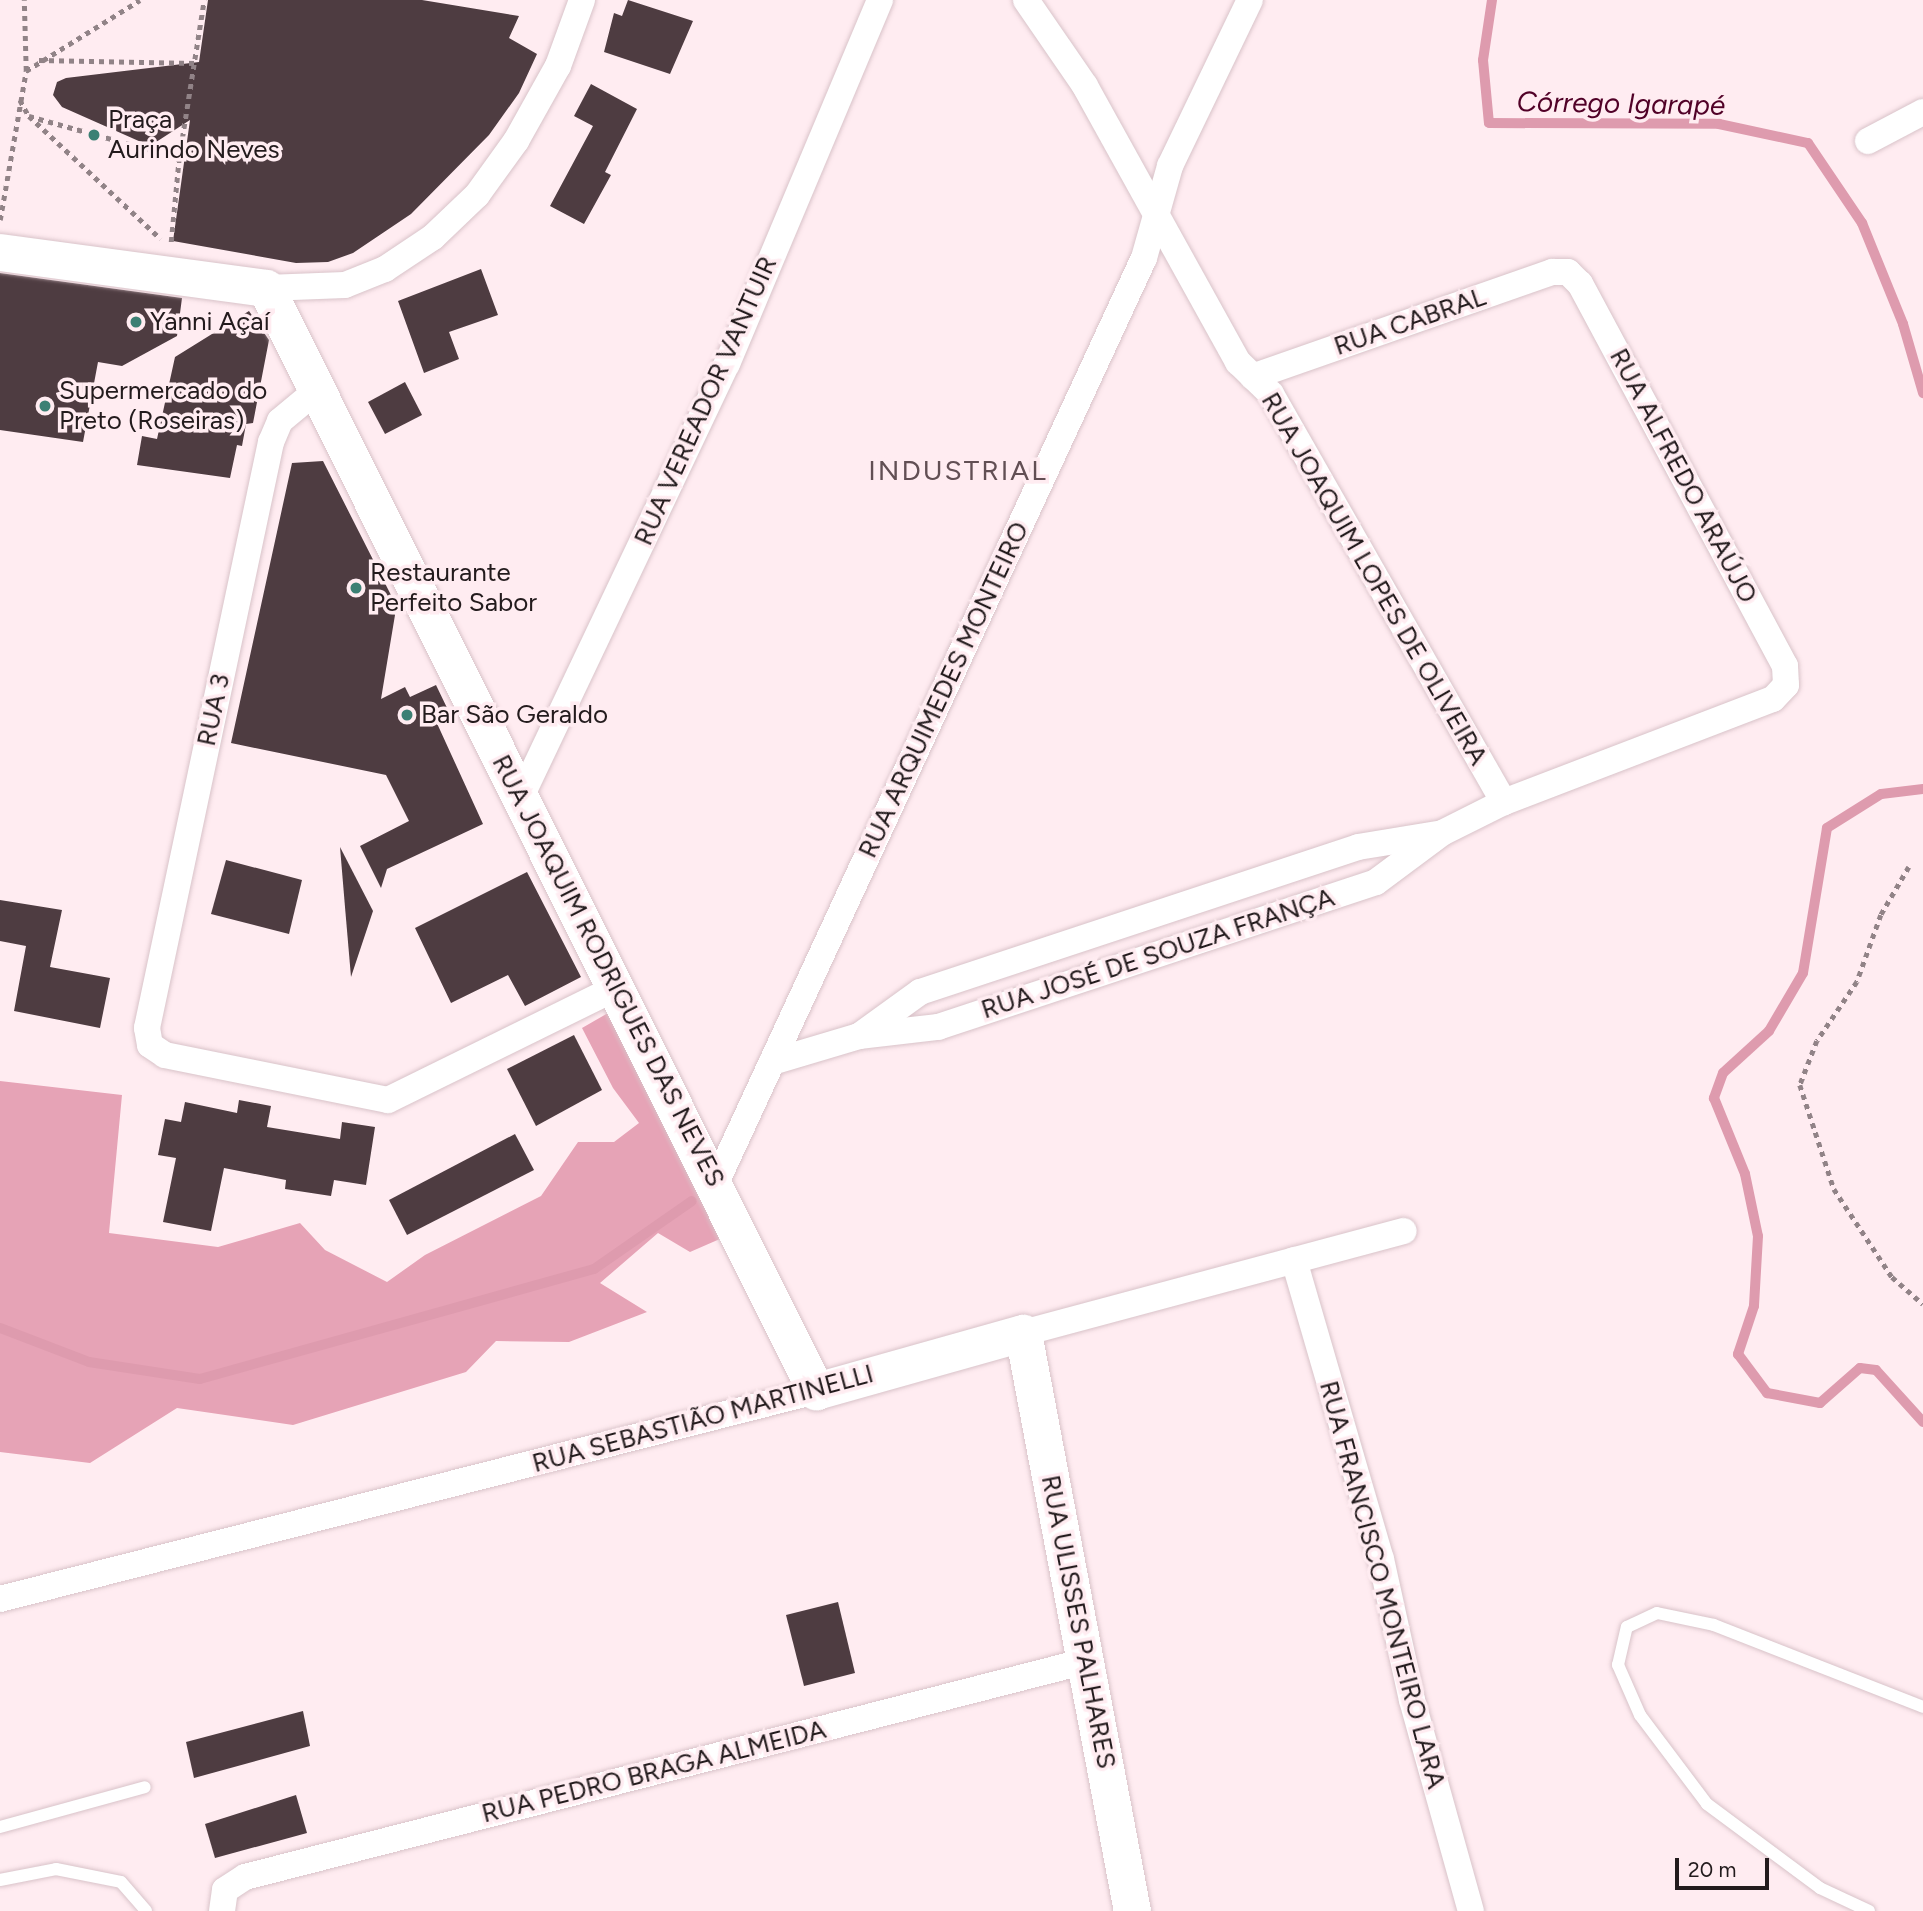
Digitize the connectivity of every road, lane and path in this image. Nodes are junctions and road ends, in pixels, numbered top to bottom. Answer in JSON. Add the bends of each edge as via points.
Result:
{"nodes":[{"id":1,"x":24,"y":0,"type":"edge"},
{"id":2,"x":140,"y":0,"type":"edge"},
{"id":3,"x":205,"y":0,"type":"edge"},
{"id":4,"x":582,"y":0,"type":"edge"},
{"id":5,"x":880,"y":0,"type":"edge"},
{"id":6,"x":1026,"y":0,"type":"edge"},
{"id":7,"x":1250,"y":0,"type":"edge"},
{"id":8,"x":39,"y":60,"type":"junction"},
{"id":9,"x":195,"y":63,"type":"junction"},
{"id":10,"x":26,"y":71,"type":"junction"},
{"id":11,"x":20,"y":100,"type":"junction"},
{"id":12,"x":1923,"y":111,"type":"edge"},
{"id":13,"x":29,"y":116,"type":"junction"},
{"id":14,"x":1868,"y":141,"type":"dead end"},
{"id":15,"x":179,"y":158,"type":"junction"},
{"id":16,"x":1155,"y":213,"type":"junction"},
{"id":17,"x":0,"y":221,"type":"edge"},
{"id":18,"x":158,"y":246,"type":"dead end"},
{"id":19,"x":170,"y":247,"type":"junction"},
{"id":20,"x":0,"y":252,"type":"edge"},
{"id":21,"x":1567,"y":272,"type":"joint"},
{"id":22,"x":266,"y":288,"type":"junction"},
{"id":23,"x":1253,"y":377,"type":"junction"},
{"id":24,"x":316,"y":391,"type":"junction"},
{"id":25,"x":1786,"y":685,"type":"joint"},
{"id":26,"x":522,"y":797,"type":"junction"},
{"id":27,"x":1504,"y":802,"type":"junction"},
{"id":28,"x":1442,"y":833,"type":"junction"},
{"id":29,"x":1909,"y":867,"type":"dead end"},
{"id":30,"x":618,"y":987,"type":"junction"},
{"id":31,"x":859,"y":1035,"type":"junction"},
{"id":32,"x":772,"y":1062,"type":"junction"},
{"id":33,"x":715,"y":1185,"type":"junction"},
{"id":34,"x":1404,"y":1231,"type":"dead end"},
{"id":35,"x":1294,"y":1260,"type":"junction"},
{"id":36,"x":1923,"y":1304,"type":"edge"},
{"id":37,"x":1023,"y":1333,"type":"junction"},
{"id":38,"x":816,"y":1391,"type":"junction"},
{"id":39,"x":0,"y":1599,"type":"edge"},
{"id":40,"x":1086,"y":1661,"type":"junction"},
{"id":41,"x":1923,"y":1707,"type":"edge"},
{"id":42,"x":145,"y":1787,"type":"dead end"},
{"id":43,"x":0,"y":1827,"type":"edge"},
{"id":44,"x":0,"y":1880,"type":"edge"},
{"id":45,"x":223,"y":1900,"type":"edge"},
{"id":46,"x":146,"y":1911,"type":"edge"},
{"id":47,"x":1132,"y":1911,"type":"edge"},
{"id":48,"x":1471,"y":1911,"type":"edge"},
{"id":49,"x":1868,"y":1911,"type":"edge"}],
"edges":[{"from":1,"to":10,"type":"path"},
{"from":2,"to":8,"type":"path"},
{"from":3,"to":9,"type":"path"},
{"from":4,"to":22,"type":"street","via":[[558,66],[516,141],[477,195],[433,237],[386,269],[345,285]]},
{"from":5,"to":26,"type":"street","name":"RUA VEREADOR VANTUIR","via":[[727,364]]},
{"from":6,"to":16,"type":"street","name":"RUA JOAQUIM LOPES DE OLIVEIRA","via":[[1086,86]]},
{"from":7,"to":16,"type":"street","name":"RUA ARQUIMEDES MONTEIRO","via":[[1170,166]]},
{"from":8,"to":9,"type":"path"},
{"from":8,"to":10,"type":"path"},
{"from":9,"to":15,"type":"path"},
{"from":10,"to":11,"type":"path"},
{"from":11,"to":13,"type":"path"},
{"from":11,"to":17,"type":"path"},
{"from":12,"to":14,"type":"street"},
{"from":13,"to":15,"type":"path"},
{"from":13,"to":19,"type":"path"},
{"from":15,"to":19,"type":"path"},
{"from":16,"to":23,"type":"street","name":"RUA JOAQUIM LOPES DE OLIVEIRA","via":[[1238,362]]},
{"from":16,"to":32,"type":"street","name":"RUA ARQUIMEDES MONTEIRO","via":[[1144,258]]},
{"from":18,"to":19,"type":"path"},
{"from":20,"to":22,"type":"street"},
{"from":21,"to":23,"type":"street","name":"RUA CABRAL","via":[[1552,272]]},
{"from":21,"to":25,"type":"street","name":"RUA ALFREDO ARAÚJO","via":[[1580,284],[1785,666]]},
{"from":22,"to":24,"type":"street","name":"RUA JOAQUIM RODRIGUES DAS NEVES"},
{"from":23,"to":27,"type":"street","name":"RUA JOAQUIM LOPES DE OLIVEIRA","via":[[1271,394]]},
{"from":24,"to":26,"type":"street","name":"RUA JOAQUIM RODRIGUES DAS NEVES"},
{"from":24,"to":30,"type":"street","name":"RUA 3","via":[[281,421],[271,442],[147,1028],[150,1045],[165,1055],[388,1100]]},
{"from":25,"to":27,"type":"street","name":"RUA JOSÉ DE SOUZA FRANÇA","via":[[1773,699]]},
{"from":26,"to":30,"type":"street","name":"RUA JOAQUIM RODRIGUES DAS NEVES"},
{"from":27,"to":28,"type":"street","name":"RUA JOSÉ DE SOUZA FRANÇA"},
{"from":28,"to":31,"type":"street","name":"RUA JOSÉ DE SOUZA FRANÇA","via":[[1358,847],[920,992]]},
{"from":28,"to":31,"type":"street","name":"RUA JOSÉ DE SOUZA FRANÇA","via":[[1376,882],[938,1027]]},
{"from":29,"to":36,"type":"path","via":[[1881,915],[1857,982],[1816,1041],[1800,1085],[1834,1189],[1892,1277]]},
{"from":30,"to":33,"type":"street","name":"RUA JOAQUIM RODRIGUES DAS NEVES"},
{"from":31,"to":32,"type":"street","name":"RUA JOSÉ DE SOUZA FRANÇA"},
{"from":32,"to":33,"type":"street","name":"RUA ARQUIMEDES MONTEIRO"},
{"from":33,"to":38,"type":"street","name":"RUA JOAQUIM RODRIGUES DAS NEVES"},
{"from":34,"to":35,"type":"street","name":"RUA SEBASTIÃO MARTINELLI"},
{"from":35,"to":37,"type":"street","name":"RUA SEBASTIÃO MARTINELLI"},
{"from":35,"to":48,"type":"street","name":"RUA FRANCISCO MONTEIRO LARA","via":[[1381,1559],[1412,1700]]},
{"from":37,"to":38,"type":"street","name":"RUA SEBASTIÃO MARTINELLI"},
{"from":37,"to":40,"type":"street","name":"RUA ULISSES PALHARES"},
{"from":38,"to":39,"type":"street","name":"RUA SEBASTIÃO MARTINELLI"},
{"from":40,"to":45,"type":"street","name":"RUA PEDRO BRAGA ALMEIDA","via":[[245,1877]]},
{"from":40,"to":47,"type":"street","name":"RUA ULISSES PALHARES"},
{"from":41,"to":49,"type":"lane","via":[[1714,1625],[1657,1613],[1627,1628],[1618,1665],[1640,1715],[1707,1804],[1820,1888]]},
{"from":42,"to":43,"type":"lane"},
{"from":44,"to":46,"type":"lane","via":[[55,1869],[121,1882]]}]}
